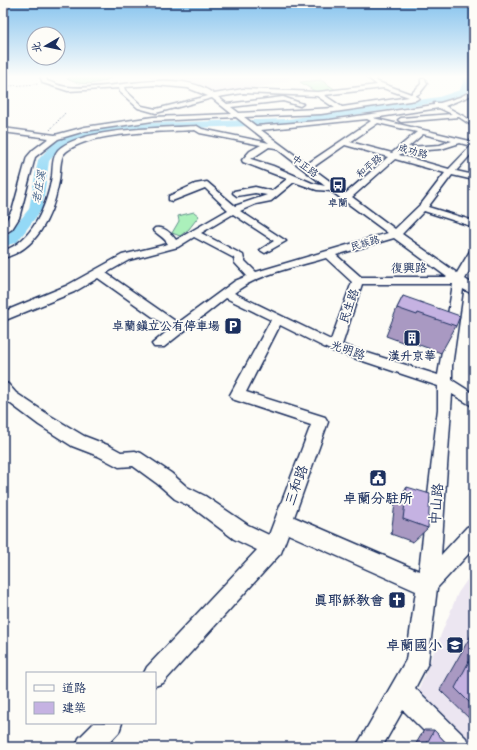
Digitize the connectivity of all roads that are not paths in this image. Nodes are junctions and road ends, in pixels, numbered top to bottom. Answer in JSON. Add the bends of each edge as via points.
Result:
{"nodes":[{"id":1,"x":156,"y":111,"type":"edge"},
{"id":2,"x":232,"y":111,"type":"edge"},
{"id":3,"x":321,"y":111,"type":"edge"},
{"id":4,"x":407,"y":111,"type":"edge"},
{"id":5,"x":450,"y":111,"type":"edge"},
{"id":6,"x":461,"y":116,"type":"junction"},
{"id":7,"x":367,"y":117,"type":"junction"},
{"id":8,"x":241,"y":118,"type":"junction"},
{"id":9,"x":376,"y":121,"type":"junction"},
{"id":10,"x":384,"y":123,"type":"junction"},
{"id":11,"x":474,"y":125,"type":"edge"},
{"id":12,"x":99,"y":127,"type":"junction"},
{"id":13,"x":253,"y":128,"type":"junction"},
{"id":14,"x":3,"y":130,"type":"edge"},
{"id":15,"x":421,"y":132,"type":"junction"},
{"id":16,"x":55,"y":137,"type":"junction"},
{"id":17,"x":460,"y":141,"type":"junction"},
{"id":18,"x":346,"y":143,"type":"junction"},
{"id":19,"x":474,"y":144,"type":"edge"},
{"id":20,"x":267,"y":145,"type":"junction"},
{"id":21,"x":280,"y":147,"type":"junction"},
{"id":22,"x":474,"y":147,"type":"edge"},
{"id":23,"x":402,"y":150,"type":"junction"},
{"id":24,"x":395,"y":156,"type":"junction"},
{"id":25,"x":307,"y":168,"type":"junction"},
{"id":26,"x":451,"y":172,"type":"junction"},
{"id":27,"x":474,"y":178,"type":"edge"},
{"id":28,"x":292,"y":179,"type":"junction"},
{"id":29,"x":333,"y":188,"type":"junction"},
{"id":30,"x":237,"y":193,"type":"dead end"},
{"id":31,"x":275,"y":194,"type":"junction"},
{"id":32,"x":347,"y":197,"type":"junction"},
{"id":33,"x":172,"y":198,"type":"dead end"},
{"id":34,"x":422,"y":208,"type":"junction"},
{"id":35,"x":234,"y":210,"type":"junction"},
{"id":36,"x":474,"y":224,"type":"edge"},
{"id":37,"x":158,"y":230,"type":"dead end"},
{"id":38,"x":3,"y":232,"type":"edge"},
{"id":39,"x":193,"y":234,"type":"junction"},
{"id":40,"x":396,"y":234,"type":"junction"},
{"id":41,"x":174,"y":245,"type":"junction"},
{"id":42,"x":265,"y":250,"type":"dead end"},
{"id":43,"x":474,"y":253,"type":"edge"},
{"id":44,"x":328,"y":254,"type":"junction"},
{"id":45,"x":3,"y":255,"type":"edge"},
{"id":46,"x":99,"y":273,"type":"junction"},
{"id":47,"x":254,"y":277,"type":"junction"},
{"id":48,"x":459,"y":280,"type":"junction"},
{"id":49,"x":358,"y":281,"type":"junction"},
{"id":50,"x":474,"y":291,"type":"edge"},
{"id":51,"x":225,"y":293,"type":"junction"},
{"id":52,"x":3,"y":317,"type":"edge"},
{"id":53,"x":277,"y":320,"type":"junction"},
{"id":54,"x":178,"y":329,"type":"junction"},
{"id":55,"x":159,"y":344,"type":"dead end"},
{"id":56,"x":335,"y":347,"type":"junction"},
{"id":57,"x":446,"y":383,"type":"junction"},
{"id":58,"x":3,"y":388,"type":"edge"},
{"id":59,"x":474,"y":401,"type":"edge"},
{"id":60,"x":283,"y":522,"type":"junction"},
{"id":61,"x":474,"y":534,"type":"edge"},
{"id":62,"x":274,"y":546,"type":"junction"},
{"id":63,"x":428,"y":584,"type":"junction"},
{"id":64,"x":156,"y":673,"type":"edge"},
{"id":65,"x":401,"y":690,"type":"junction"},
{"id":66,"x":109,"y":724,"type":"edge"},
{"id":67,"x":88,"y":747,"type":"edge"},
{"id":68,"x":368,"y":747,"type":"edge"},
{"id":69,"x":457,"y":747,"type":"edge"}],
"edges":[{"from":1,"to":12,"type":"street"},
{"from":2,"to":8,"type":"street","name":"中正路"},
{"from":3,"to":8,"type":"street"},
{"from":4,"to":7,"type":"street"},
{"from":5,"to":6,"type":"street"},
{"from":6,"to":10,"type":"street"},
{"from":6,"to":11,"type":"street"},
{"from":7,"to":9,"type":"street"},
{"from":7,"to":13,"type":"street"},
{"from":8,"to":12,"type":"street","via":[[153,119]]},
{"from":8,"to":13,"type":"street","name":"中正路"},
{"from":9,"to":10,"type":"street"},
{"from":9,"to":18,"type":"street"},
{"from":10,"to":15,"type":"street"},
{"from":12,"to":16,"type":"street"},
{"from":13,"to":21,"type":"street","name":"中正路"},
{"from":14,"to":16,"type":"street"},
{"from":15,"to":17,"type":"street"},
{"from":15,"to":23,"type":"street","name":"和平路"},
{"from":16,"to":38,"type":"street","via":[[32,157],[23,193],[12,220]]},
{"from":17,"to":19,"type":"street"},
{"from":17,"to":23,"type":"street","via":[[441,147]]},
{"from":18,"to":24,"type":"street","name":"成功路"},
{"from":18,"to":25,"type":"street"},
{"from":20,"to":21,"type":"street"},
{"from":20,"to":28,"type":"street","via":[[252,153],[246,160],[271,168]]},
{"from":20,"to":45,"type":"street","via":[[200,131],[197,128],[99,136],[74,143],[61,152],[47,210],[35,232],[20,248]]},
{"from":21,"to":25,"type":"street","name":"中正路"},
{"from":22,"to":26,"type":"street","name":"民族路"},
{"from":23,"to":24,"type":"street","name":"和平路"},
{"from":24,"to":26,"type":"street","name":"成功路"},
{"from":24,"to":32,"type":"street","name":"和平路"},
{"from":25,"to":29,"type":"street","name":"中正路"},
{"from":26,"to":27,"type":"street","name":"成功路"},
{"from":26,"to":34,"type":"street","name":"民族路"},
{"from":28,"to":29,"type":"street","via":[[321,188]]},
{"from":28,"to":31,"type":"street"},
{"from":29,"to":32,"type":"street","name":"中正路"},
{"from":30,"to":31,"type":"street","via":[[255,190]]},
{"from":31,"to":35,"type":"street","via":[[268,199]]},
{"from":32,"to":40,"type":"street","name":"中正路"},
{"from":33,"to":35,"type":"street","via":[[198,186],[207,185]]},
{"from":34,"to":36,"type":"street"},
{"from":34,"to":40,"type":"street","name":"民族路"},
{"from":35,"to":39,"type":"street"},
{"from":35,"to":42,"type":"street","via":[[239,216],[281,240]]},
{"from":37,"to":41,"type":"street","via":[[170,238]]},
{"from":39,"to":41,"type":"street"},
{"from":39,"to":47,"type":"street","via":[[239,257],[239,261]]},
{"from":40,"to":44,"type":"street","name":"民族路"},
{"from":40,"to":48,"type":"street","name":"中正路"},
{"from":41,"to":46,"type":"street","via":[[126,257]]},
{"from":43,"to":48,"type":"street","name":"中山路"},
{"from":44,"to":47,"type":"street","name":"民族路"},
{"from":44,"to":49,"type":"street","name":"民生路"},
{"from":46,"to":52,"type":"street","via":[[70,289]]},
{"from":46,"to":54,"type":"street"},
{"from":47,"to":51,"type":"street","name":"民族路"},
{"from":48,"to":49,"type":"street","name":"復興路"},
{"from":48,"to":50,"type":"street","name":"中正路"},
{"from":48,"to":57,"type":"street","name":"中山路","via":[[445,366]]},
{"from":49,"to":56,"type":"street","name":"民生路"},
{"from":51,"to":53,"type":"street","name":"光明路"},
{"from":51,"to":54,"type":"street","name":"民族路"},
{"from":53,"to":56,"type":"street","name":"光明路"},
{"from":53,"to":60,"type":"street","name":"三和路","via":[[237,395],[320,422]]},
{"from":54,"to":55,"type":"street","name":"民族路"},
{"from":56,"to":57,"type":"street","name":"光明路"},
{"from":57,"to":59,"type":"street","name":"光明路"},
{"from":57,"to":63,"type":"street","name":"中山路"},
{"from":58,"to":62,"type":"street","via":[[11,397],[78,441],[119,460],[135,458],[181,493],[199,502],[241,532],[257,541]]},
{"from":60,"to":62,"type":"street","name":"三和路"},
{"from":60,"to":63,"type":"street"},
{"from":61,"to":63,"type":"street"},
{"from":62,"to":64,"type":"street","name":"三和路"},
{"from":63,"to":65,"type":"street","name":"中山路","via":[[417,663]]},
{"from":65,"to":68,"type":"street","name":"中山路"},
{"from":65,"to":69,"type":"street"},
{"from":66,"to":67,"type":"street"}]}
